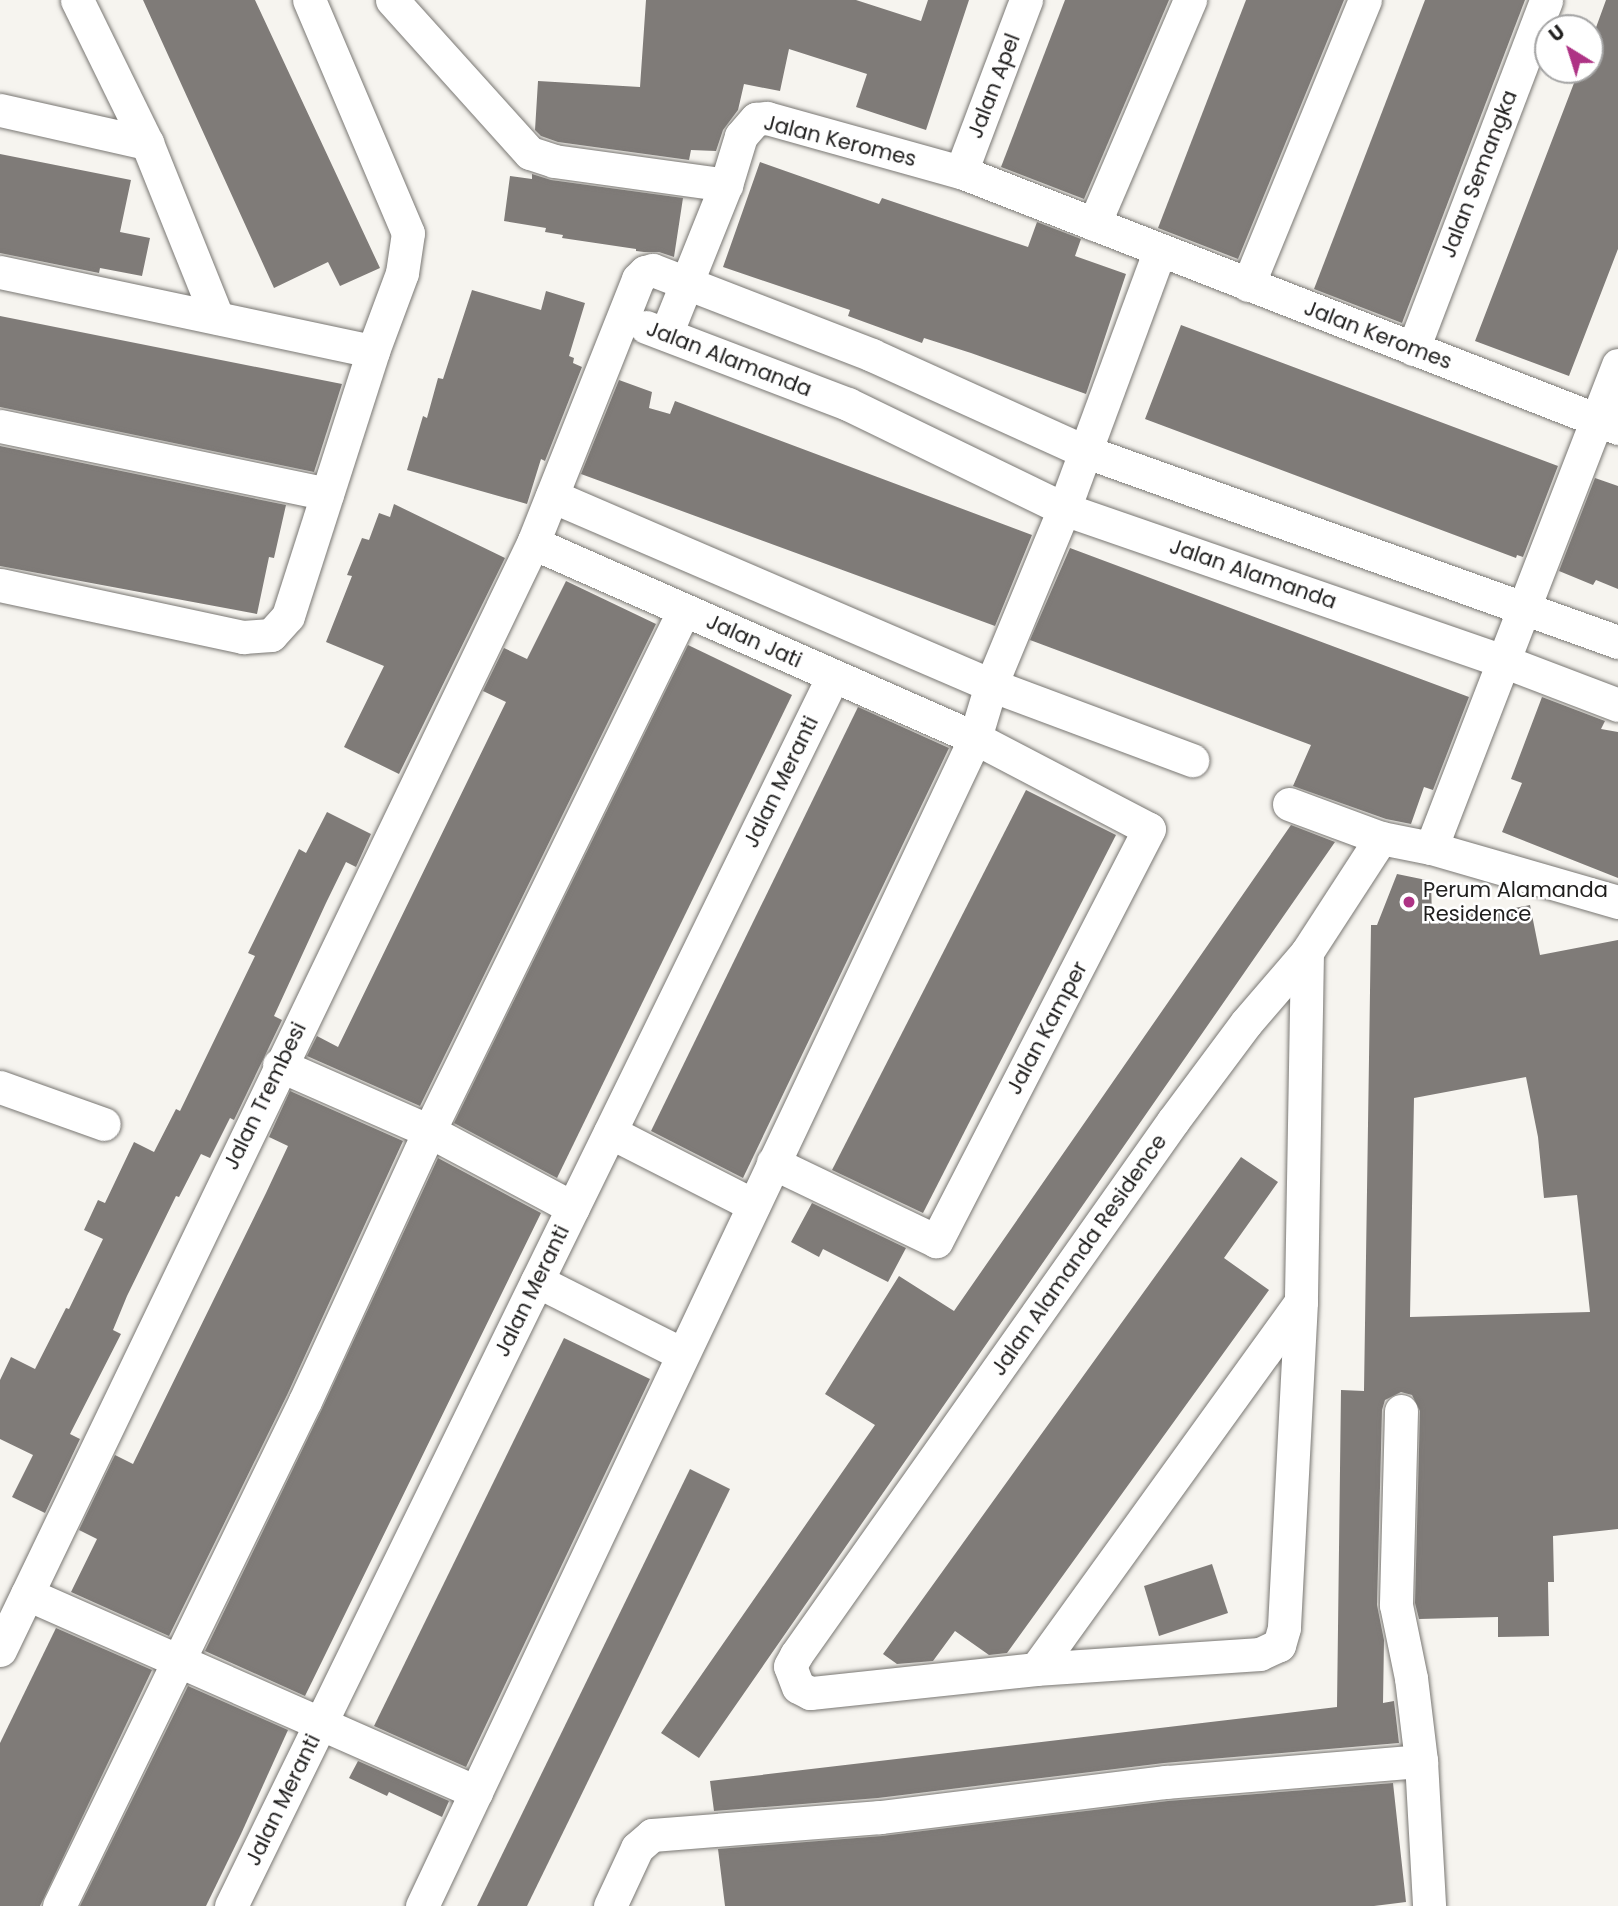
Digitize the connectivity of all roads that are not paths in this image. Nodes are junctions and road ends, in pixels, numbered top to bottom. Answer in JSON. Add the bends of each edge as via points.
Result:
{"nodes":[{"id":1,"x":77,"y":0,"type":"edge"},
{"id":2,"x":309,"y":0,"type":"edge"},
{"id":3,"x":392,"y":0,"type":"edge"},
{"id":4,"x":1026,"y":0,"type":"edge"},
{"id":5,"x":1190,"y":0,"type":"edge"},
{"id":6,"x":1365,"y":0,"type":"edge"},
{"id":7,"x":1546,"y":0,"type":"edge"},
{"id":8,"x":0,"y":110,"type":"edge"},
{"id":9,"x":147,"y":143,"type":"junction"},
{"id":10,"x":961,"y":172,"type":"junction"},
{"id":11,"x":726,"y":185,"type":"junction"},
{"id":12,"x":1094,"y":224,"type":"junction"},
{"id":13,"x":1160,"y":250,"type":"junction"},
{"id":14,"x":0,"y":272,"type":"edge"},
{"id":15,"x":688,"y":283,"type":"junction"},
{"id":16,"x":1248,"y":285,"type":"junction"},
{"id":17,"x":217,"y":317,"type":"junction"},
{"id":18,"x":625,"y":319,"type":"junction"},
{"id":19,"x":666,"y":334,"type":"junction"},
{"id":20,"x":1413,"y":349,"type":"junction"},
{"id":21,"x":373,"y":351,"type":"junction"},
{"id":22,"x":872,"y":355,"type":"junction"},
{"id":23,"x":1618,"y":365,"type":"edge"},
{"id":24,"x":848,"y":404,"type":"junction"},
{"id":25,"x":1607,"y":424,"type":"edge"},
{"id":26,"x":0,"y":426,"type":"edge"},
{"id":27,"x":1084,"y":451,"type":"junction"},
{"id":28,"x":327,"y":494,"type":"junction"},
{"id":29,"x":552,"y":496,"type":"junction"},
{"id":30,"x":1064,"y":509,"type":"junction"},
{"id":31,"x":533,"y":543,"type":"junction"},
{"id":32,"x":0,"y":585,"type":"edge"},
{"id":33,"x":1524,"y":608,"type":"junction"},
{"id":34,"x":684,"y":610,"type":"junction"},
{"id":35,"x":1618,"y":642,"type":"edge"},
{"id":36,"x":1503,"y":661,"type":"junction"},
{"id":37,"x":833,"y":676,"type":"junction"},
{"id":38,"x":991,"y":685,"type":"junction"},
{"id":39,"x":1618,"y":705,"type":"edge"},
{"id":40,"x":975,"y":738,"type":"junction"},
{"id":41,"x":1192,"y":760,"type":"dead end"},
{"id":42,"x":1289,"y":804,"type":"dead end"},
{"id":43,"x":1381,"y":838,"type":"junction"},
{"id":44,"x":1431,"y":848,"type":"junction"},
{"id":45,"x":1618,"y":902,"type":"edge"},
{"id":46,"x":1307,"y":952,"type":"junction"},
{"id":47,"x":279,"y":1065,"type":"junction"},
{"id":48,"x":0,"y":1087,"type":"edge"},
{"id":49,"x":104,"y":1124,"type":"dead end"},
{"id":50,"x":429,"y":1131,"type":"junction"},
{"id":51,"x":610,"y":1132,"type":"junction"},
{"id":52,"x":773,"y":1163,"type":"junction"},
{"id":53,"x":753,"y":1205,"type":"junction"},
{"id":54,"x":573,"y":1208,"type":"junction"},
{"id":55,"x":537,"y":1281,"type":"junction"},
{"id":56,"x":1301,"y":1302,"type":"junction"},
{"id":57,"x":682,"y":1354,"type":"junction"},
{"id":58,"x":1401,"y":1412,"type":"dead end"},
{"id":59,"x":27,"y":1594,"type":"junction"},
{"id":60,"x":0,"y":1650,"type":"edge"},
{"id":61,"x":177,"y":1662,"type":"junction"},
{"id":62,"x":1036,"y":1669,"type":"junction"},
{"id":63,"x":320,"y":1724,"type":"junction"},
{"id":64,"x":1421,"y":1761,"type":"junction"},
{"id":65,"x":476,"y":1792,"type":"junction"},
{"id":66,"x":59,"y":1906,"type":"edge"},
{"id":67,"x":231,"y":1906,"type":"edge"},
{"id":68,"x":422,"y":1906,"type":"edge"},
{"id":69,"x":610,"y":1906,"type":"edge"},
{"id":70,"x":1429,"y":1906,"type":"edge"}],
"edges":[{"from":1,"to":9,"type":"street"},
{"from":2,"to":21,"type":"street","via":[[408,233],[402,273]]},
{"from":3,"to":11,"type":"street","via":[[530,153],[554,161]]},
{"from":4,"to":10,"type":"street","name":"Jalan Apel"},
{"from":5,"to":12,"type":"street"},
{"from":6,"to":16,"type":"street"},
{"from":7,"to":20,"type":"street","name":"Jalan Semangka"},
{"from":8,"to":9,"type":"street"},
{"from":9,"to":17,"type":"street"},
{"from":10,"to":11,"type":"street","name":"Jalan Keromes","via":[[778,121],[756,119],[741,136]]},
{"from":10,"to":12,"type":"street","name":"Jalan Keromes"},
{"from":11,"to":15,"type":"street"},
{"from":12,"to":13,"type":"street","name":"Jalan Keromes"},
{"from":13,"to":16,"type":"street","name":"Jalan Keromes"},
{"from":13,"to":27,"type":"street"},
{"from":14,"to":17,"type":"street"},
{"from":15,"to":18,"type":"street","name":"Jalan Alamanda","via":[[653,270],[645,272],[638,279]]},
{"from":15,"to":19,"type":"street"},
{"from":15,"to":22,"type":"street","name":"Jalan Alamanda"},
{"from":16,"to":20,"type":"street","name":"Jalan Keromes"},
{"from":17,"to":21,"type":"street"},
{"from":18,"to":19,"type":"street","name":"Jalan Alamanda"},
{"from":18,"to":29,"type":"street","name":"Jalan Trembesi"},
{"from":19,"to":24,"type":"street","name":"Jalan Alamanda"},
{"from":20,"to":25,"type":"street","name":"Jalan Keromes"},
{"from":21,"to":28,"type":"street"},
{"from":22,"to":24,"type":"street"},
{"from":22,"to":27,"type":"street","name":"Jalan Alamanda"},
{"from":23,"to":25,"type":"street"},
{"from":24,"to":30,"type":"street","name":"Jalan Alamanda"},
{"from":25,"to":33,"type":"street"},
{"from":26,"to":28,"type":"street"},
{"from":27,"to":30,"type":"street"},
{"from":27,"to":33,"type":"street","name":"Jalan Alamanda"},
{"from":28,"to":32,"type":"street","via":[[288,616],[271,635],[243,637]]},
{"from":29,"to":31,"type":"street","name":"Jalan Trembesi"},
{"from":29,"to":38,"type":"street"},
{"from":30,"to":36,"type":"street","name":"Jalan Alamanda"},
{"from":30,"to":38,"type":"street"},
{"from":31,"to":34,"type":"street","name":"Jalan Jati"},
{"from":31,"to":47,"type":"street","name":"Jalan Trembesi"},
{"from":33,"to":35,"type":"street","name":"Jalan Alamanda"},
{"from":33,"to":36,"type":"street"},
{"from":34,"to":37,"type":"street","name":"Jalan Jati"},
{"from":34,"to":50,"type":"street"},
{"from":36,"to":39,"type":"street","name":"Jalan Alamanda"},
{"from":36,"to":44,"type":"street"},
{"from":37,"to":40,"type":"street","name":"Jalan Jati"},
{"from":37,"to":51,"type":"street","name":"Jalan Meranti"},
{"from":38,"to":40,"type":"street"},
{"from":38,"to":41,"type":"street"},
{"from":40,"to":52,"type":"street"},
{"from":40,"to":52,"type":"street","name":"Jalan Kamper","via":[[1149,830],[1136,859],[936,1241]]},
{"from":42,"to":43,"type":"street"},
{"from":43,"to":44,"type":"street"},
{"from":43,"to":46,"type":"street","name":"Jalan Alamanda Residence"},
{"from":44,"to":45,"type":"street"},
{"from":46,"to":56,"type":"street"},
{"from":46,"to":62,"type":"street","name":"Jalan Alamanda Residence","via":[[1172,1121],[790,1667],[798,1687],[810,1693]]},
{"from":47,"to":50,"type":"street"},
{"from":47,"to":59,"type":"street","name":"Jalan Trembesi"},
{"from":48,"to":49,"type":"street"},
{"from":50,"to":54,"type":"street"},
{"from":50,"to":61,"type":"street","via":[[305,1401]]},
{"from":51,"to":53,"type":"street"},
{"from":51,"to":54,"type":"street","name":"Jalan Meranti"},
{"from":52,"to":53,"type":"street"},
{"from":53,"to":57,"type":"street"},
{"from":54,"to":55,"type":"street","name":"Jalan Meranti"},
{"from":55,"to":57,"type":"street"},
{"from":55,"to":63,"type":"street","name":"Jalan Meranti"},
{"from":56,"to":62,"type":"street"},
{"from":56,"to":62,"type":"street","via":[[1284,1628],[1279,1645],[1260,1654]]},
{"from":57,"to":65,"type":"street"},
{"from":58,"to":64,"type":"street","via":[[1396,1605]]},
{"from":59,"to":60,"type":"street","name":"Jalan Trembesi"},
{"from":59,"to":61,"type":"street"},
{"from":61,"to":63,"type":"street"},
{"from":61,"to":66,"type":"street"},
{"from":63,"to":65,"type":"street"},
{"from":63,"to":67,"type":"street","name":"Jalan Meranti"},
{"from":64,"to":69,"type":"street","via":[[1166,1782],[880,1817],[652,1835],[637,1848]]},
{"from":64,"to":70,"type":"street"},
{"from":65,"to":68,"type":"street"}]}
